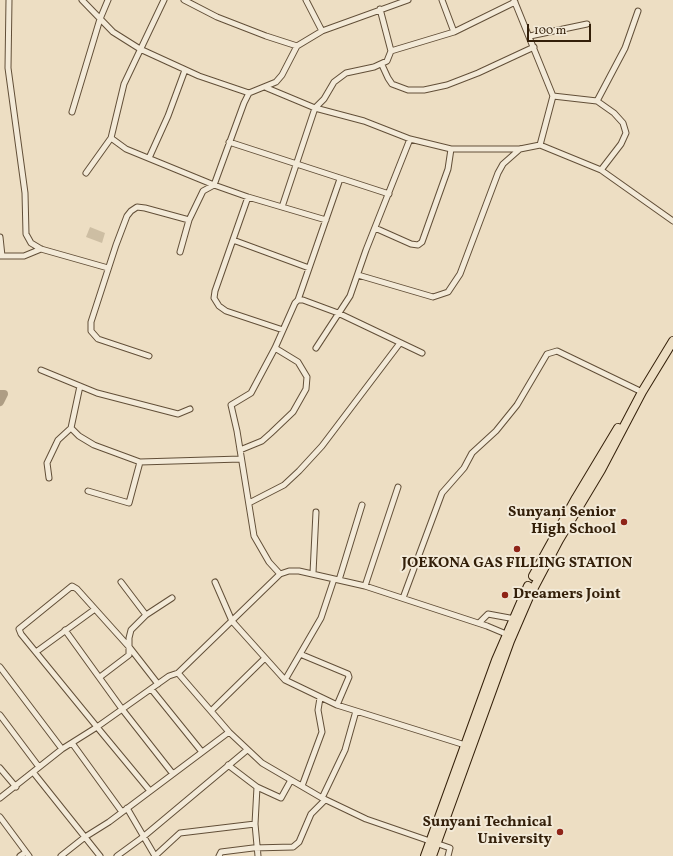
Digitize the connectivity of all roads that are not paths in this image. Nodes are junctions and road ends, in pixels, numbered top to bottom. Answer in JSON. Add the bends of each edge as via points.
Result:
{"nodes":[{"id":1,"x":9,"y":0,"type":"edge"},
{"id":2,"x":82,"y":0,"type":"edge"},
{"id":3,"x":108,"y":0,"type":"edge"},
{"id":4,"x":164,"y":0,"type":"edge"},
{"id":5,"x":184,"y":0,"type":"edge"},
{"id":6,"x":306,"y":0,"type":"edge"},
{"id":7,"x":408,"y":0,"type":"edge"},
{"id":8,"x":442,"y":0,"type":"edge"},
{"id":9,"x":514,"y":1,"type":"edge"},
{"id":10,"x":380,"y":9,"type":"junction"},
{"id":11,"x":638,"y":11,"type":"dead end"},
{"id":12,"x":100,"y":19,"type":"junction"},
{"id":13,"x":587,"y":24,"type":"dead end"},
{"id":14,"x":322,"y":31,"type":"junction"},
{"id":15,"x":454,"y":32,"type":"junction"},
{"id":16,"x":530,"y":36,"type":"junction"},
{"id":17,"x":297,"y":46,"type":"junction"},
{"id":18,"x":534,"y":46,"type":"junction"},
{"id":19,"x":140,"y":49,"type":"junction"},
{"id":20,"x":391,"y":51,"type":"junction"},
{"id":21,"x":382,"y":65,"type":"junction"},
{"id":22,"x":185,"y":70,"type":"junction"},
{"id":23,"x":267,"y":88,"type":"junction"},
{"id":24,"x":249,"y":93,"type":"junction"},
{"id":25,"x":553,"y":96,"type":"junction"},
{"id":26,"x":597,"y":101,"type":"junction"},
{"id":27,"x":316,"y":108,"type":"junction"},
{"id":28,"x":72,"y":112,"type":"dead end"},
{"id":29,"x":111,"y":138,"type":"junction"},
{"id":30,"x":410,"y":139,"type":"junction"},
{"id":31,"x":229,"y":142,"type":"junction"},
{"id":32,"x":540,"y":145,"type":"junction"},
{"id":33,"x":451,"y":149,"type":"junction"},
{"id":34,"x":520,"y":149,"type":"junction"},
{"id":35,"x":149,"y":158,"type":"junction"},
{"id":36,"x":296,"y":165,"type":"junction"},
{"id":37,"x":601,"y":170,"type":"junction"},
{"id":38,"x":86,"y":173,"type":"dead end"},
{"id":39,"x":340,"y":179,"type":"junction"},
{"id":40,"x":214,"y":184,"type":"junction"},
{"id":41,"x":388,"y":194,"type":"junction"},
{"id":42,"x":248,"y":197,"type":"junction"},
{"id":43,"x":282,"y":208,"type":"junction"},
{"id":44,"x":189,"y":220,"type":"junction"},
{"id":45,"x":326,"y":220,"type":"junction"},
{"id":46,"x":673,"y":221,"type":"edge"},
{"id":47,"x":375,"y":228,"type":"junction"},
{"id":48,"x":0,"y":236,"type":"edge"},
{"id":49,"x":233,"y":240,"type":"junction"},
{"id":50,"x":41,"y":249,"type":"junction"},
{"id":51,"x":180,"y":252,"type":"dead end"},
{"id":52,"x":1,"y":256,"type":"edge"},
{"id":53,"x":108,"y":268,"type":"junction"},
{"id":54,"x":309,"y":268,"type":"junction"},
{"id":55,"x":358,"y":274,"type":"junction"},
{"id":56,"x":298,"y":300,"type":"junction"},
{"id":57,"x":338,"y":313,"type":"junction"},
{"id":58,"x":283,"y":330,"type":"junction"},
{"id":59,"x":673,"y":341,"type":"edge"},
{"id":60,"x":400,"y":343,"type":"junction"},
{"id":61,"x":275,"y":348,"type":"junction"},
{"id":62,"x":316,"y":348,"type":"dead end"},
{"id":63,"x":422,"y":353,"type":"dead end"},
{"id":64,"x":149,"y":356,"type":"dead end"},
{"id":65,"x":41,"y":370,"type":"dead end"},
{"id":66,"x":80,"y":386,"type":"junction"},
{"id":67,"x":642,"y":392,"type":"junction"},
{"id":68,"x":190,"y":409,"type":"dead end"},
{"id":69,"x":71,"y":428,"type":"junction"},
{"id":70,"x":240,"y":450,"type":"junction"},
{"id":71,"x":241,"y":459,"type":"junction"},
{"id":72,"x":140,"y":462,"type":"junction"},
{"id":73,"x":49,"y":478,"type":"dead end"},
{"id":74,"x":398,"y":487,"type":"dead end"},
{"id":75,"x":88,"y":490,"type":"dead end"},
{"id":76,"x":249,"y":503,"type":"junction"},
{"id":77,"x":362,"y":505,"type":"dead end"},
{"id":78,"x":316,"y":512,"type":"dead end"},
{"id":79,"x":313,"y":573,"type":"junction"},
{"id":80,"x":280,"y":574,"type":"junction"},
{"id":81,"x":337,"y":579,"type":"junction"},
{"id":82,"x":121,"y":582,"type":"dead end"},
{"id":83,"x":215,"y":582,"type":"dead end"},
{"id":84,"x":365,"y":586,"type":"junction"},
{"id":85,"x":172,"y":598,"type":"dead end"},
{"id":86,"x":403,"y":598,"type":"junction"},
{"id":87,"x":95,"y":608,"type":"junction"},
{"id":88,"x":146,"y":615,"type":"junction"},
{"id":89,"x":515,"y":619,"type":"junction"},
{"id":90,"x":232,"y":621,"type":"junction"},
{"id":91,"x":479,"y":623,"type":"junction"},
{"id":92,"x":65,"y":630,"type":"junction"},
{"id":93,"x":506,"y":634,"type":"junction"},
{"id":94,"x":130,"y":648,"type":"junction"},
{"id":95,"x":36,"y":652,"type":"junction"},
{"id":96,"x":300,"y":654,"type":"junction"},
{"id":97,"x":264,"y":659,"type":"junction"},
{"id":98,"x":0,"y":667,"type":"edge"},
{"id":99,"x":178,"y":673,"type":"junction"},
{"id":100,"x":100,"y":677,"type":"junction"},
{"id":101,"x":285,"y":680,"type":"junction"},
{"id":102,"x":158,"y":684,"type":"junction"},
{"id":103,"x":152,"y":690,"type":"junction"},
{"id":104,"x":320,"y":698,"type":"junction"},
{"id":105,"x":337,"y":705,"type":"junction"},
{"id":106,"x":122,"y":709,"type":"junction"},
{"id":107,"x":211,"y":711,"type":"junction"},
{"id":108,"x":356,"y":711,"type":"junction"},
{"id":109,"x":0,"y":715,"type":"edge"},
{"id":110,"x":98,"y":727,"type":"junction"},
{"id":111,"x":229,"y":732,"type":"junction"},
{"id":112,"x":72,"y":743,"type":"junction"},
{"id":113,"x":465,"y":746,"type":"junction"},
{"id":114,"x":62,"y":749,"type":"junction"},
{"id":115,"x":247,"y":750,"type":"junction"},
{"id":116,"x":202,"y":752,"type":"junction"},
{"id":117,"x":228,"y":765,"type":"junction"},
{"id":118,"x":39,"y":767,"type":"junction"},
{"id":119,"x":0,"y":768,"type":"edge"},
{"id":120,"x":33,"y":772,"type":"junction"},
{"id":121,"x":173,"y":774,"type":"junction"},
{"id":122,"x":291,"y":780,"type":"junction"},
{"id":123,"x":302,"y":786,"type":"junction"},
{"id":124,"x":16,"y":787,"type":"junction"},
{"id":125,"x":257,"y":787,"type":"junction"},
{"id":126,"x":150,"y":791,"type":"junction"},
{"id":127,"x":0,"y":798,"type":"edge"},
{"id":128,"x":323,"y":799,"type":"junction"},
{"id":129,"x":127,"y":808,"type":"junction"},
{"id":130,"x":122,"y":812,"type":"junction"},
{"id":131,"x":0,"y":817,"type":"edge"},
{"id":132,"x":255,"y":824,"type":"junction"},
{"id":133,"x":85,"y":837,"type":"junction"},
{"id":134,"x":143,"y":837,"type":"junction"},
{"id":135,"x":434,"y":841,"type":"junction"},
{"id":136,"x":257,"y":848,"type":"junction"},
{"id":137,"x":27,"y":854,"type":"edge"},
{"id":138,"x":20,"y":856,"type":"edge"},
{"id":139,"x":61,"y":856,"type":"edge"},
{"id":140,"x":100,"y":856,"type":"edge"},
{"id":141,"x":116,"y":856,"type":"edge"},
{"id":142,"x":155,"y":856,"type":"edge"},
{"id":143,"x":219,"y":856,"type":"edge"},
{"id":144,"x":258,"y":856,"type":"edge"},
{"id":145,"x":425,"y":856,"type":"edge"},
{"id":146,"x":432,"y":856,"type":"edge"},
{"id":147,"x":448,"y":856,"type":"edge"}],
"edges":[{"from":1,"to":50,"type":"street","via":[[8,68],[25,193],[26,234],[31,243]]},
{"from":2,"to":12,"type":"street"},
{"from":3,"to":12,"type":"street"},
{"from":4,"to":19,"type":"street"},
{"from":5,"to":17,"type":"street","via":[[217,17]]},
{"from":6,"to":14,"type":"street"},
{"from":7,"to":10,"type":"street"},
{"from":8,"to":15,"type":"street"},
{"from":9,"to":15,"type":"street"},
{"from":9,"to":16,"type":"street"},
{"from":10,"to":14,"type":"street"},
{"from":10,"to":20,"type":"street"},
{"from":11,"to":26,"type":"street","via":[[625,48]]},
{"from":12,"to":19,"type":"street","via":[[121,39]]},
{"from":12,"to":28,"type":"street"},
{"from":13,"to":16,"type":"street"},
{"from":14,"to":17,"type":"street"},
{"from":15,"to":20,"type":"street"},
{"from":16,"to":18,"type":"street"},
{"from":17,"to":23,"type":"street","via":[[282,75]]},
{"from":18,"to":21,"type":"street","via":[[472,75],[424,90],[408,90],[392,84]]},
{"from":18,"to":25,"type":"street"},
{"from":19,"to":22,"type":"street"},
{"from":19,"to":29,"type":"street","via":[[124,84]]},
{"from":20,"to":21,"type":"street","via":[[387,61]]},
{"from":21,"to":27,"type":"street","via":[[340,76]]},
{"from":22,"to":24,"type":"street"},
{"from":22,"to":35,"type":"street"},
{"from":23,"to":24,"type":"street"},
{"from":23,"to":27,"type":"street"},
{"from":24,"to":31,"type":"street"},
{"from":25,"to":26,"type":"street"},
{"from":25,"to":32,"type":"street"},
{"from":26,"to":37,"type":"street","via":[[623,122],[626,133],[621,144]]},
{"from":27,"to":30,"type":"street","via":[[364,121]]},
{"from":27,"to":36,"type":"street"},
{"from":29,"to":35,"type":"street","via":[[126,149]]},
{"from":29,"to":38,"type":"street"},
{"from":30,"to":33,"type":"street"},
{"from":30,"to":41,"type":"street"},
{"from":31,"to":36,"type":"street"},
{"from":31,"to":40,"type":"street"},
{"from":32,"to":34,"type":"street"},
{"from":32,"to":37,"type":"street"},
{"from":33,"to":34,"type":"street"},
{"from":33,"to":47,"type":"street","via":[[448,169],[422,242],[418,245],[411,244]]},
{"from":34,"to":55,"type":"street","via":[[503,164],[498,173],[460,274],[448,292],[432,297]]},
{"from":35,"to":40,"type":"street"},
{"from":36,"to":39,"type":"street"},
{"from":36,"to":43,"type":"street"},
{"from":37,"to":46,"type":"street"},
{"from":39,"to":41,"type":"street"},
{"from":39,"to":45,"type":"street"},
{"from":40,"to":42,"type":"street"},
{"from":40,"to":44,"type":"street","via":[[203,191]]},
{"from":41,"to":47,"type":"street"},
{"from":42,"to":43,"type":"street"},
{"from":42,"to":49,"type":"street"},
{"from":43,"to":45,"type":"street"},
{"from":44,"to":51,"type":"street"},
{"from":44,"to":53,"type":"street","via":[[145,208],[134,209],[127,216]]},
{"from":45,"to":54,"type":"street"},
{"from":47,"to":55,"type":"street"},
{"from":48,"to":52,"type":"street"},
{"from":49,"to":54,"type":"street"},
{"from":49,"to":58,"type":"street","via":[[215,291],[215,302],[226,311]]},
{"from":50,"to":52,"type":"street","via":[[24,256]]},
{"from":50,"to":53,"type":"street"},
{"from":53,"to":64,"type":"street","via":[[91,322],[91,331],[98,339]]},
{"from":54,"to":56,"type":"street"},
{"from":55,"to":57,"type":"street","via":[[350,296]]},
{"from":56,"to":57,"type":"street"},
{"from":56,"to":58,"type":"street"},
{"from":57,"to":60,"type":"street"},
{"from":57,"to":62,"type":"street"},
{"from":58,"to":61,"type":"street"},
{"from":59,"to":67,"type":"main road"},
{"from":60,"to":63,"type":"street"},
{"from":60,"to":76,"type":"street","via":[[322,446],[299,471],[284,485]]},
{"from":61,"to":70,"type":"street","via":[[251,393],[231,405]]},
{"from":61,"to":70,"type":"street","via":[[298,362],[306,377],[306,388],[293,412],[272,433],[262,441]]},
{"from":65,"to":66,"type":"street"},
{"from":66,"to":68,"type":"street","via":[[97,393],[178,414]]},
{"from":66,"to":69,"type":"street"},
{"from":67,"to":86,"type":"street","via":[[557,351],[547,354],[517,405],[496,431],[472,453],[464,468],[442,493]]},
{"from":67,"to":89,"type":"main road","via":[[543,556]]},
{"from":69,"to":72,"type":"street","via":[[94,445]]},
{"from":69,"to":73,"type":"street","via":[[58,440],[47,463]]},
{"from":70,"to":71,"type":"street"},
{"from":71,"to":72,"type":"street"},
{"from":71,"to":76,"type":"street"},
{"from":72,"to":75,"type":"street","via":[[129,503]]},
{"from":74,"to":84,"type":"street"},
{"from":76,"to":80,"type":"street","via":[[254,536],[269,562]]},
{"from":77,"to":81,"type":"street"},
{"from":78,"to":79,"type":"street"},
{"from":79,"to":80,"type":"street","via":[[289,571]]},
{"from":79,"to":81,"type":"street"},
{"from":80,"to":90,"type":"street"},
{"from":81,"to":84,"type":"street"},
{"from":81,"to":96,"type":"street","via":[[321,618]]},
{"from":82,"to":88,"type":"street"},
{"from":83,"to":90,"type":"street"},
{"from":84,"to":86,"type":"street"},
{"from":85,"to":88,"type":"street"},
{"from":86,"to":91,"type":"street"},
{"from":87,"to":92,"type":"street"},
{"from":87,"to":94,"type":"street"},
{"from":87,"to":95,"type":"street","via":[[74,586],[58,596],[18,631]]},
{"from":88,"to":94,"type":"street","via":[[131,630],[128,638]]},
{"from":89,"to":91,"type":"street","via":[[488,614]]},
{"from":89,"to":93,"type":"main road"},
{"from":89,"to":135,"type":"main road"},
{"from":90,"to":97,"type":"street"},
{"from":90,"to":99,"type":"street"},
{"from":91,"to":93,"type":"street"},
{"from":92,"to":95,"type":"street"},
{"from":92,"to":100,"type":"street"},
{"from":93,"to":113,"type":"main road"},
{"from":94,"to":100,"type":"street","via":[[126,658]]},
{"from":94,"to":102,"type":"street"},
{"from":95,"to":110,"type":"street"},
{"from":96,"to":101,"type":"street"},
{"from":96,"to":105,"type":"street","via":[[348,674]]},
{"from":97,"to":101,"type":"street"},
{"from":97,"to":107,"type":"street"},
{"from":98,"to":114,"type":"street"},
{"from":99,"to":102,"type":"street","via":[[172,674]]},
{"from":99,"to":107,"type":"street"},
{"from":100,"to":106,"type":"street"},
{"from":101,"to":104,"type":"street"},
{"from":102,"to":103,"type":"street"},
{"from":103,"to":106,"type":"street"},
{"from":103,"to":116,"type":"street"},
{"from":104,"to":105,"type":"street"},
{"from":104,"to":123,"type":"street","via":[[318,710],[322,732]]},
{"from":105,"to":108,"type":"street"},
{"from":106,"to":110,"type":"street"},
{"from":106,"to":121,"type":"street"},
{"from":107,"to":111,"type":"street"},
{"from":108,"to":113,"type":"street"},
{"from":108,"to":128,"type":"street","via":[[345,750]]},
{"from":109,"to":118,"type":"street"},
{"from":110,"to":112,"type":"street"},
{"from":110,"to":126,"type":"street"},
{"from":111,"to":115,"type":"street"},
{"from":111,"to":116,"type":"street"},
{"from":112,"to":114,"type":"street"},
{"from":112,"to":130,"type":"street"},
{"from":113,"to":135,"type":"main road"},
{"from":114,"to":118,"type":"street"},
{"from":115,"to":117,"type":"street"},
{"from":115,"to":122,"type":"street","via":[[262,763]]},
{"from":116,"to":121,"type":"street"},
{"from":117,"to":125,"type":"street"},
{"from":117,"to":134,"type":"street"},
{"from":118,"to":120,"type":"street"},
{"from":119,"to":124,"type":"street"},
{"from":120,"to":124,"type":"street"},
{"from":120,"to":133,"type":"street"},
{"from":121,"to":126,"type":"street"},
{"from":122,"to":123,"type":"street"},
{"from":122,"to":125,"type":"street","via":[[281,798]]},
{"from":123,"to":128,"type":"street"},
{"from":124,"to":127,"type":"street"},
{"from":125,"to":132,"type":"street"},
{"from":126,"to":129,"type":"street"},
{"from":128,"to":135,"type":"street","via":[[366,819]]},
{"from":128,"to":136,"type":"street","via":[[311,814],[296,845]]},
{"from":129,"to":130,"type":"street"},
{"from":129,"to":134,"type":"street"},
{"from":130,"to":133,"type":"street"},
{"from":131,"to":137,"type":"street"},
{"from":132,"to":136,"type":"street"},
{"from":132,"to":142,"type":"street","via":[[180,832]]},
{"from":133,"to":139,"type":"street"},
{"from":133,"to":140,"type":"street"},
{"from":134,"to":141,"type":"street"},
{"from":134,"to":142,"type":"street"},
{"from":135,"to":145,"type":"main road"},
{"from":135,"to":146,"type":"main road"},
{"from":135,"to":147,"type":"street","via":[[450,848]]},
{"from":136,"to":143,"type":"street","via":[[221,852]]},
{"from":136,"to":144,"type":"street"},
{"from":137,"to":138,"type":"street"}]}
